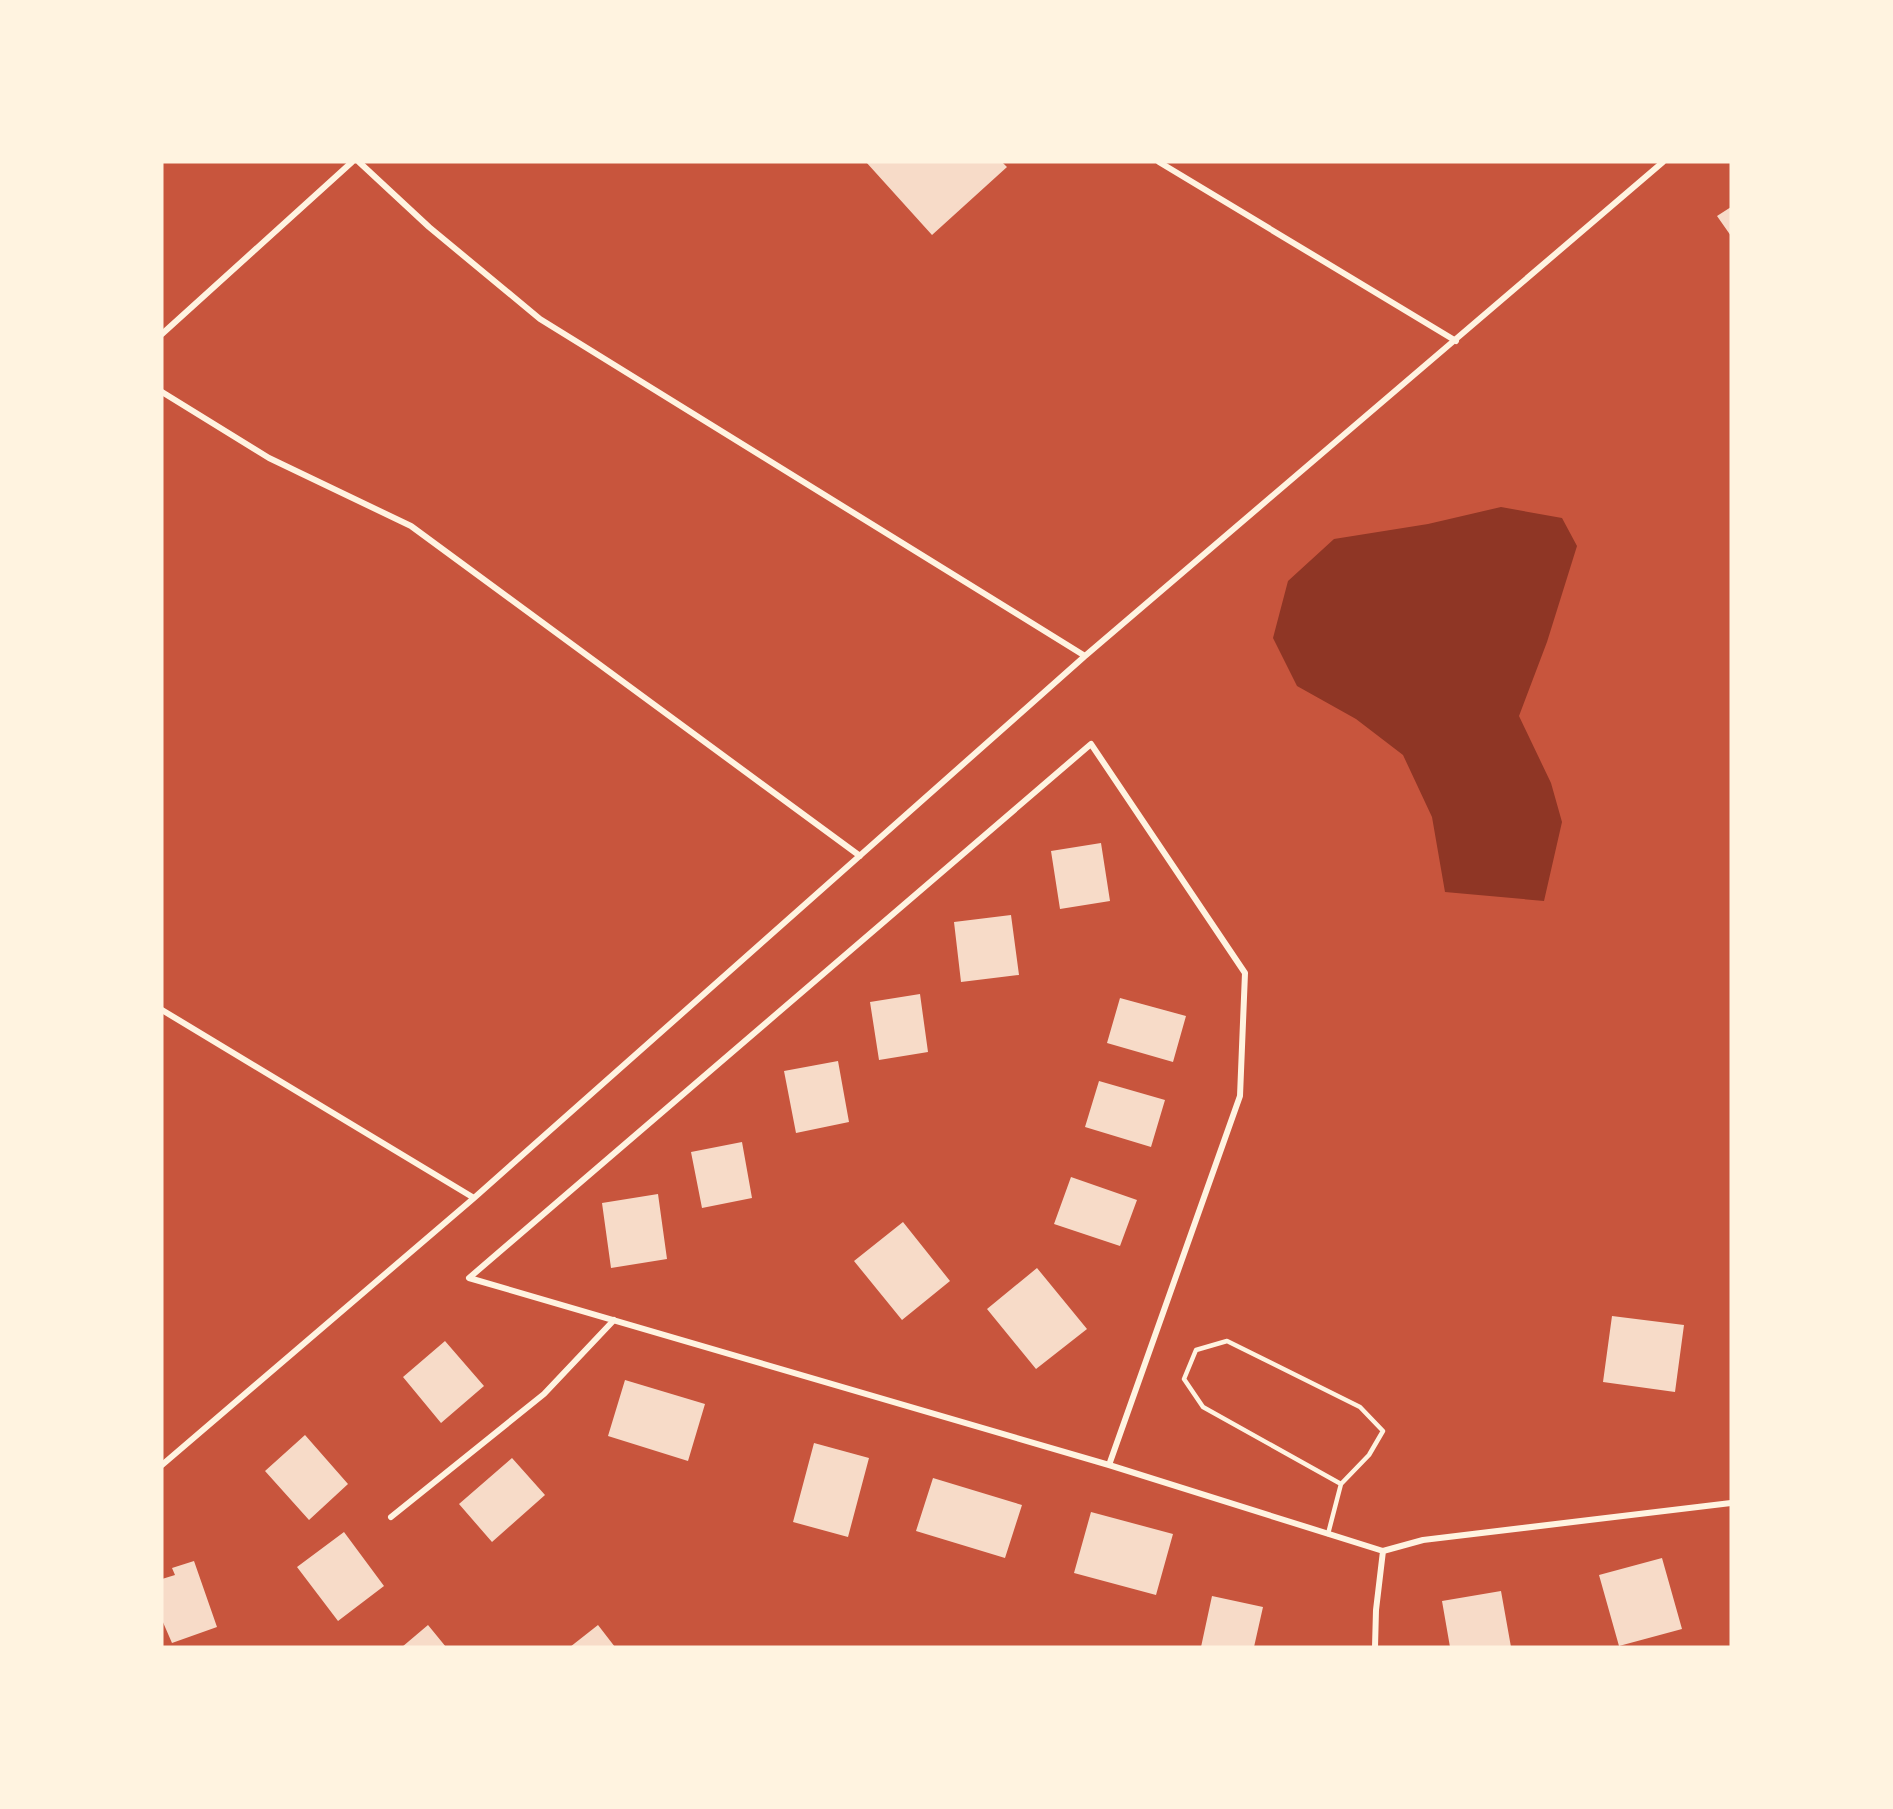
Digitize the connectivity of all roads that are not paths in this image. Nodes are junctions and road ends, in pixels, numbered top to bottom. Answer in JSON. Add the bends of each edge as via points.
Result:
{"nodes":[{"id":1,"x":352,"y":162,"type":"edge"},
{"id":2,"x":359,"y":162,"type":"edge"},
{"id":3,"x":1159,"y":162,"type":"edge"},
{"id":4,"x":1663,"y":162,"type":"edge"},
{"id":5,"x":162,"y":333,"type":"edge"},
{"id":6,"x":1456,"y":341,"type":"junction"},
{"id":7,"x":162,"y":393,"type":"edge"},
{"id":8,"x":1085,"y":656,"type":"junction"},
{"id":9,"x":860,"y":856,"type":"junction"},
{"id":10,"x":162,"y":1010,"type":"edge"},
{"id":11,"x":474,"y":1198,"type":"junction"},
{"id":12,"x":614,"y":1320,"type":"junction"},
{"id":13,"x":162,"y":1465,"type":"edge"},
{"id":14,"x":1109,"y":1465,"type":"junction"},
{"id":15,"x":1341,"y":1484,"type":"junction"},
{"id":16,"x":1731,"y":1503,"type":"edge"},
{"id":17,"x":391,"y":1517,"type":"dead end"},
{"id":18,"x":1328,"y":1534,"type":"junction"},
{"id":19,"x":1383,"y":1551,"type":"junction"},
{"id":20,"x":1375,"y":1647,"type":"edge"}],
"edges":[{"from":1,"to":5,"type":"street"},
{"from":2,"to":8,"type":"street","via":[[429,227],[540,319]]},
{"from":3,"to":6,"type":"street"},
{"from":4,"to":6,"type":"street"},
{"from":6,"to":8,"type":"street"},
{"from":7,"to":9,"type":"street","via":[[269,458],[411,526]]},
{"from":8,"to":9,"type":"street"},
{"from":9,"to":11,"type":"street"},
{"from":10,"to":11,"type":"street"},
{"from":11,"to":13,"type":"street"},
{"from":12,"to":14,"type":"street"},
{"from":12,"to":14,"type":"street","via":[[470,1278],[1091,744],[1245,973],[1240,1096]]},
{"from":12,"to":17,"type":"street","via":[[544,1394]]},
{"from":14,"to":18,"type":"street"},
{"from":15,"to":15,"type":"lane","via":[[1369,1455],[1383,1431],[1360,1407],[1227,1341],[1196,1350],[1184,1379],[1203,1407]]},
{"from":15,"to":18,"type":"lane"},
{"from":16,"to":19,"type":"street","via":[[1423,1540]]},
{"from":18,"to":19,"type":"street"},
{"from":19,"to":20,"type":"street"}]}
